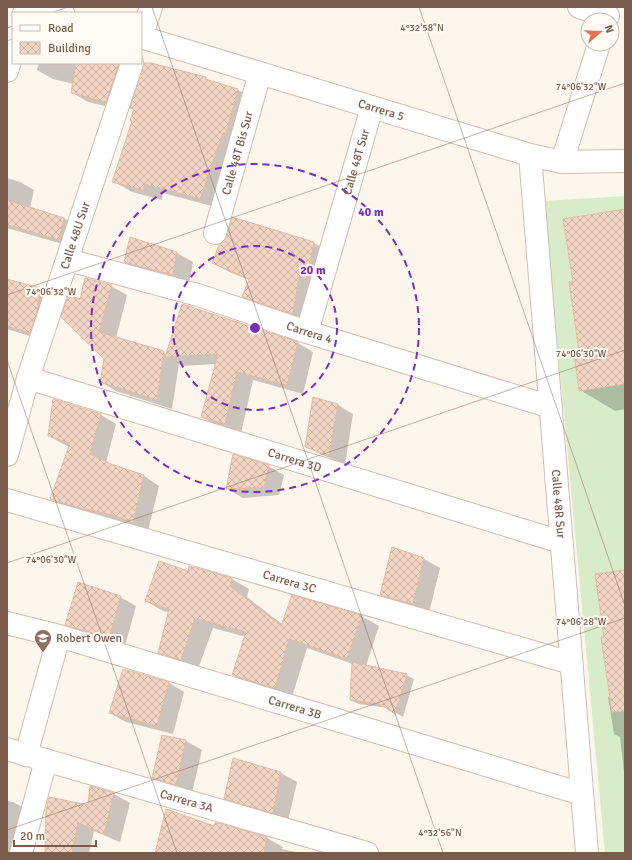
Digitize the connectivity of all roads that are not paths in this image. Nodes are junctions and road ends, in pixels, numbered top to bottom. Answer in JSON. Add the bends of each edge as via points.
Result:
{"nodes":[{"id":1,"x":43,"y":7,"type":"edge"},
{"id":2,"x":151,"y":7,"type":"edge"},
{"id":3,"x":579,"y":7,"type":"edge"},
{"id":4,"x":60,"y":12,"type":"edge"},
{"id":5,"x":600,"y":12,"type":"edge"},
{"id":6,"x":142,"y":34,"type":"edge"},
{"id":7,"x":142,"y":37,"type":"edge"},
{"id":8,"x":596,"y":52,"type":"edge"},
{"id":9,"x":12,"y":54,"type":"edge"},
{"id":10,"x":132,"y":64,"type":"edge"},
{"id":11,"x":7,"y":71,"type":"edge"},
{"id":12,"x":260,"y":73,"type":"junction"},
{"id":13,"x":372,"y":107,"type":"junction"},
{"id":14,"x":530,"y":155,"type":"junction"},
{"id":15,"x":625,"y":161,"type":"edge"},
{"id":16,"x":562,"y":162,"type":"junction"},
{"id":17,"x":215,"y":233,"type":"dead end"},
{"id":18,"x":68,"y":260,"type":"junction"},
{"id":19,"x":307,"y":332,"type":"junction"},
{"id":20,"x":28,"y":378,"type":"junction"},
{"id":21,"x":550,"y":407,"type":"junction"},
{"id":22,"x":7,"y":455,"type":"edge"},
{"id":23,"x":7,"y":500,"type":"edge"},
{"id":24,"x":562,"y":542,"type":"junction"},
{"id":25,"x":7,"y":623,"type":"edge"},
{"id":26,"x":59,"y":636,"type":"junction"},
{"id":27,"x":571,"y":663,"type":"junction"},
{"id":28,"x":26,"y":755,"type":"edge"},
{"id":29,"x":582,"y":794,"type":"junction"},
{"id":30,"x":21,"y":853,"type":"edge"},
{"id":31,"x":367,"y":853,"type":"edge"},
{"id":32,"x":587,"y":853,"type":"edge"}],
"edges":[{"from":1,"to":4,"type":"street"},
{"from":2,"to":6,"type":"street"},
{"from":3,"to":5,"type":"street"},
{"from":7,"to":12,"type":"street","name":"Carrera 5"},
{"from":8,"to":16,"type":"street"},
{"from":9,"to":11,"type":"street"},
{"from":10,"to":18,"type":"street","name":"Calle 48U Sur"},
{"from":12,"to":13,"type":"street","name":"Carrera 5"},
{"from":12,"to":17,"type":"street","name":"Calle 48T Bis Sur"},
{"from":13,"to":14,"type":"street","name":"Carrera 5"},
{"from":13,"to":19,"type":"street","name":"Calle 48T Sur"},
{"from":14,"to":16,"type":"street","name":"Carrera 5"},
{"from":14,"to":21,"type":"street","name":"Calle 48R Sur"},
{"from":15,"to":16,"type":"street","name":"Carrera 5"},
{"from":18,"to":19,"type":"street","name":"Carrera 4","via":[[198,295]]},
{"from":18,"to":20,"type":"street","name":"Calle 48U Sur"},
{"from":19,"to":21,"type":"street","name":"Carrera 4"},
{"from":20,"to":22,"type":"street","name":"Calle 48U Sur"},
{"from":20,"to":24,"type":"street","name":"Carrera 3D"},
{"from":21,"to":24,"type":"street","name":"Calle 48R Sur"},
{"from":23,"to":27,"type":"street","name":"Carrera 3C"},
{"from":24,"to":27,"type":"street","name":"Calle 48R Sur"},
{"from":25,"to":26,"type":"street","name":"Carrera 3B"},
{"from":26,"to":28,"type":"street"},
{"from":26,"to":29,"type":"street","name":"Carrera 3B"},
{"from":27,"to":29,"type":"street","name":"Calle 48R Sur"},
{"from":28,"to":30,"type":"street"},
{"from":28,"to":31,"type":"street","name":"Carrera 3A"},
{"from":29,"to":32,"type":"street","name":"Calle 48R Sur"}]}
